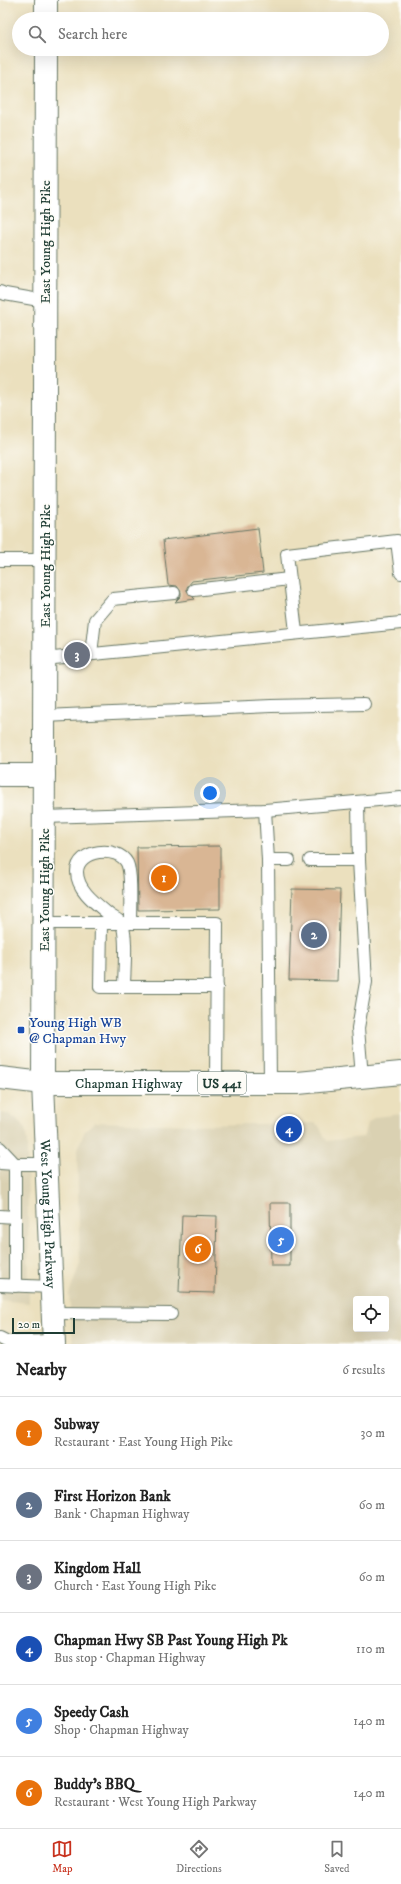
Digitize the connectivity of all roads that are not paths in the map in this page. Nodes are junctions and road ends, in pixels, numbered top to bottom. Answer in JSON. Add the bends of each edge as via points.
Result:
{"nodes":[{"id":1,"x":46,"y":0,"type":"edge"},
{"id":2,"x":46,"y":12,"type":"edge"},
{"id":3,"x":46,"y":56,"type":"edge"},
{"id":4,"x":0,"y":292,"type":"edge"},
{"id":5,"x":45,"y":301,"type":"junction"},
{"id":6,"x":0,"y":560,"type":"edge"},
{"id":7,"x":45,"y":560,"type":"junction"},
{"id":8,"x":401,"y":573,"type":"edge"},
{"id":9,"x":289,"y":579,"type":"junction"},
{"id":10,"x":194,"y":590,"type":"dead end"},
{"id":11,"x":174,"y":593,"type":"dead end"},
{"id":12,"x":401,"y":623,"type":"edge"},
{"id":13,"x":296,"y":632,"type":"junction"},
{"id":14,"x":91,"y":654,"type":"junction"},
{"id":15,"x":44,"y":658,"type":"junction"},
{"id":16,"x":364,"y":704,"type":"dead end"},
{"id":17,"x":44,"y":716,"type":"junction"},
{"id":18,"x":0,"y":775,"type":"edge"},
{"id":19,"x":44,"y":776,"type":"junction"},
{"id":20,"x":401,"y":798,"type":"edge"},
{"id":21,"x":358,"y":803,"type":"junction"},
{"id":22,"x":265,"y":810,"type":"junction"},
{"id":23,"x":44,"y":817,"type":"junction"},
{"id":24,"x":268,"y":860,"type":"junction"},
{"id":25,"x":289,"y":860,"type":"dead end"},
{"id":26,"x":310,"y":860,"type":"dead end"},
{"id":27,"x":359,"y":860,"type":"junction"},
{"id":28,"x":44,"y":923,"type":"junction"},
{"id":29,"x":101,"y":923,"type":"junction"},
{"id":30,"x":126,"y":923,"type":"junction"},
{"id":31,"x":124,"y":987,"type":"junction"},
{"id":32,"x":217,"y":987,"type":"junction"},
{"id":33,"x":401,"y":1073,"type":"edge"},
{"id":34,"x":362,"y":1077,"type":"junction"},
{"id":35,"x":0,"y":1078,"type":"edge"},
{"id":36,"x":43,"y":1083,"type":"junction"},
{"id":37,"x":216,"y":1083,"type":"junction"},
{"id":38,"x":270,"y":1083,"type":"junction"},
{"id":39,"x":0,"y":1148,"type":"edge"},
{"id":40,"x":0,"y":1163,"type":"edge"},
{"id":41,"x":15,"y":1164,"type":"junction"},
{"id":42,"x":47,"y":1164,"type":"junction"},
{"id":43,"x":0,"y":1216,"type":"edge"},
{"id":44,"x":15,"y":1217,"type":"junction"},
{"id":45,"x":0,"y":1285,"type":"edge"},
{"id":46,"x":15,"y":1286,"type":"junction"},
{"id":47,"x":53,"y":1287,"type":"junction"},
{"id":48,"x":54,"y":1313,"type":"junction"},
{"id":49,"x":171,"y":1314,"type":"dead end"},
{"id":50,"x":0,"y":1338,"type":"edge"},
{"id":51,"x":54,"y":1342,"type":"edge"}],
"edges":[{"from":1,"to":2,"type":"main road"},
{"from":3,"to":5,"type":"main road","name":"East Young High Pike"},
{"from":4,"to":5,"type":"lane"},
{"from":5,"to":7,"type":"main road","name":"East Young High Pike"},
{"from":6,"to":7,"type":"lane"},
{"from":7,"to":15,"type":"main road","name":"East Young High Pike"},
{"from":8,"to":9,"type":"lane","via":[[397,541],[287,554]]},
{"from":9,"to":10,"type":"lane"},
{"from":9,"to":13,"type":"lane"},
{"from":11,"to":14,"type":"lane","via":[[113,599],[95,620]]},
{"from":12,"to":13,"type":"lane"},
{"from":13,"to":14,"type":"lane"},
{"from":14,"to":15,"type":"lane"},
{"from":15,"to":17,"type":"main road","name":"East Young High Pike"},
{"from":16,"to":17,"type":"lane"},
{"from":17,"to":19,"type":"main road","name":"East Young High Pike"},
{"from":18,"to":19,"type":"main road"},
{"from":19,"to":23,"type":"main road","name":"East Young High Pike"},
{"from":20,"to":21,"type":"lane"},
{"from":21,"to":22,"type":"lane"},
{"from":21,"to":27,"type":"lane"},
{"from":22,"to":23,"type":"lane"},
{"from":22,"to":24,"type":"lane"},
{"from":23,"to":28,"type":"main road","name":"East Young High Pike"},
{"from":24,"to":25,"type":"lane"},
{"from":24,"to":38,"type":"lane"},
{"from":26,"to":27,"type":"lane"},
{"from":27,"to":34,"type":"lane","via":[[366,982],[358,1028]]},
{"from":28,"to":29,"type":"lane"},
{"from":28,"to":36,"type":"main road","name":"East Young High Pike"},
{"from":29,"to":30,"type":"lane"},
{"from":29,"to":31,"type":"lane","via":[[100,986]]},
{"from":30,"to":30,"type":"lane","via":[[83,890],[77,872],[79,862],[90,854],[103,851],[118,855],[126,862],[129,872]]},
{"from":30,"to":31,"type":"lane"},
{"from":30,"to":32,"type":"lane","via":[[217,923]]},
{"from":31,"to":32,"type":"lane"},
{"from":32,"to":37,"type":"lane"},
{"from":33,"to":34,"type":"main road","name":"Chapman Highway","number":"US 441"},
{"from":34,"to":38,"type":"main road","name":"Chapman Highway","number":"US 441"},
{"from":35,"to":36,"type":"main road","name":"Chapman Highway","number":"US 441"},
{"from":36,"to":37,"type":"main road","name":"Chapman Highway","number":"US 441"},
{"from":36,"to":42,"type":"main road","name":"West Young High Parkway"},
{"from":37,"to":38,"type":"main road","name":"Chapman Highway","number":"US 441"},
{"from":39,"to":41,"type":"lane"},
{"from":40,"to":41,"type":"lane"},
{"from":41,"to":42,"type":"lane"},
{"from":41,"to":44,"type":"lane"},
{"from":42,"to":47,"type":"main road","name":"West Young High Parkway"},
{"from":43,"to":44,"type":"lane"},
{"from":44,"to":46,"type":"lane"},
{"from":45,"to":46,"type":"lane"},
{"from":46,"to":47,"type":"lane"},
{"from":47,"to":48,"type":"main road","name":"West Young High Parkway"},
{"from":48,"to":49,"type":"lane"},
{"from":48,"to":51,"type":"main road","name":"West Young High Parkway"},
{"from":50,"to":51,"type":"lane","via":[[8,1342]]}]}
